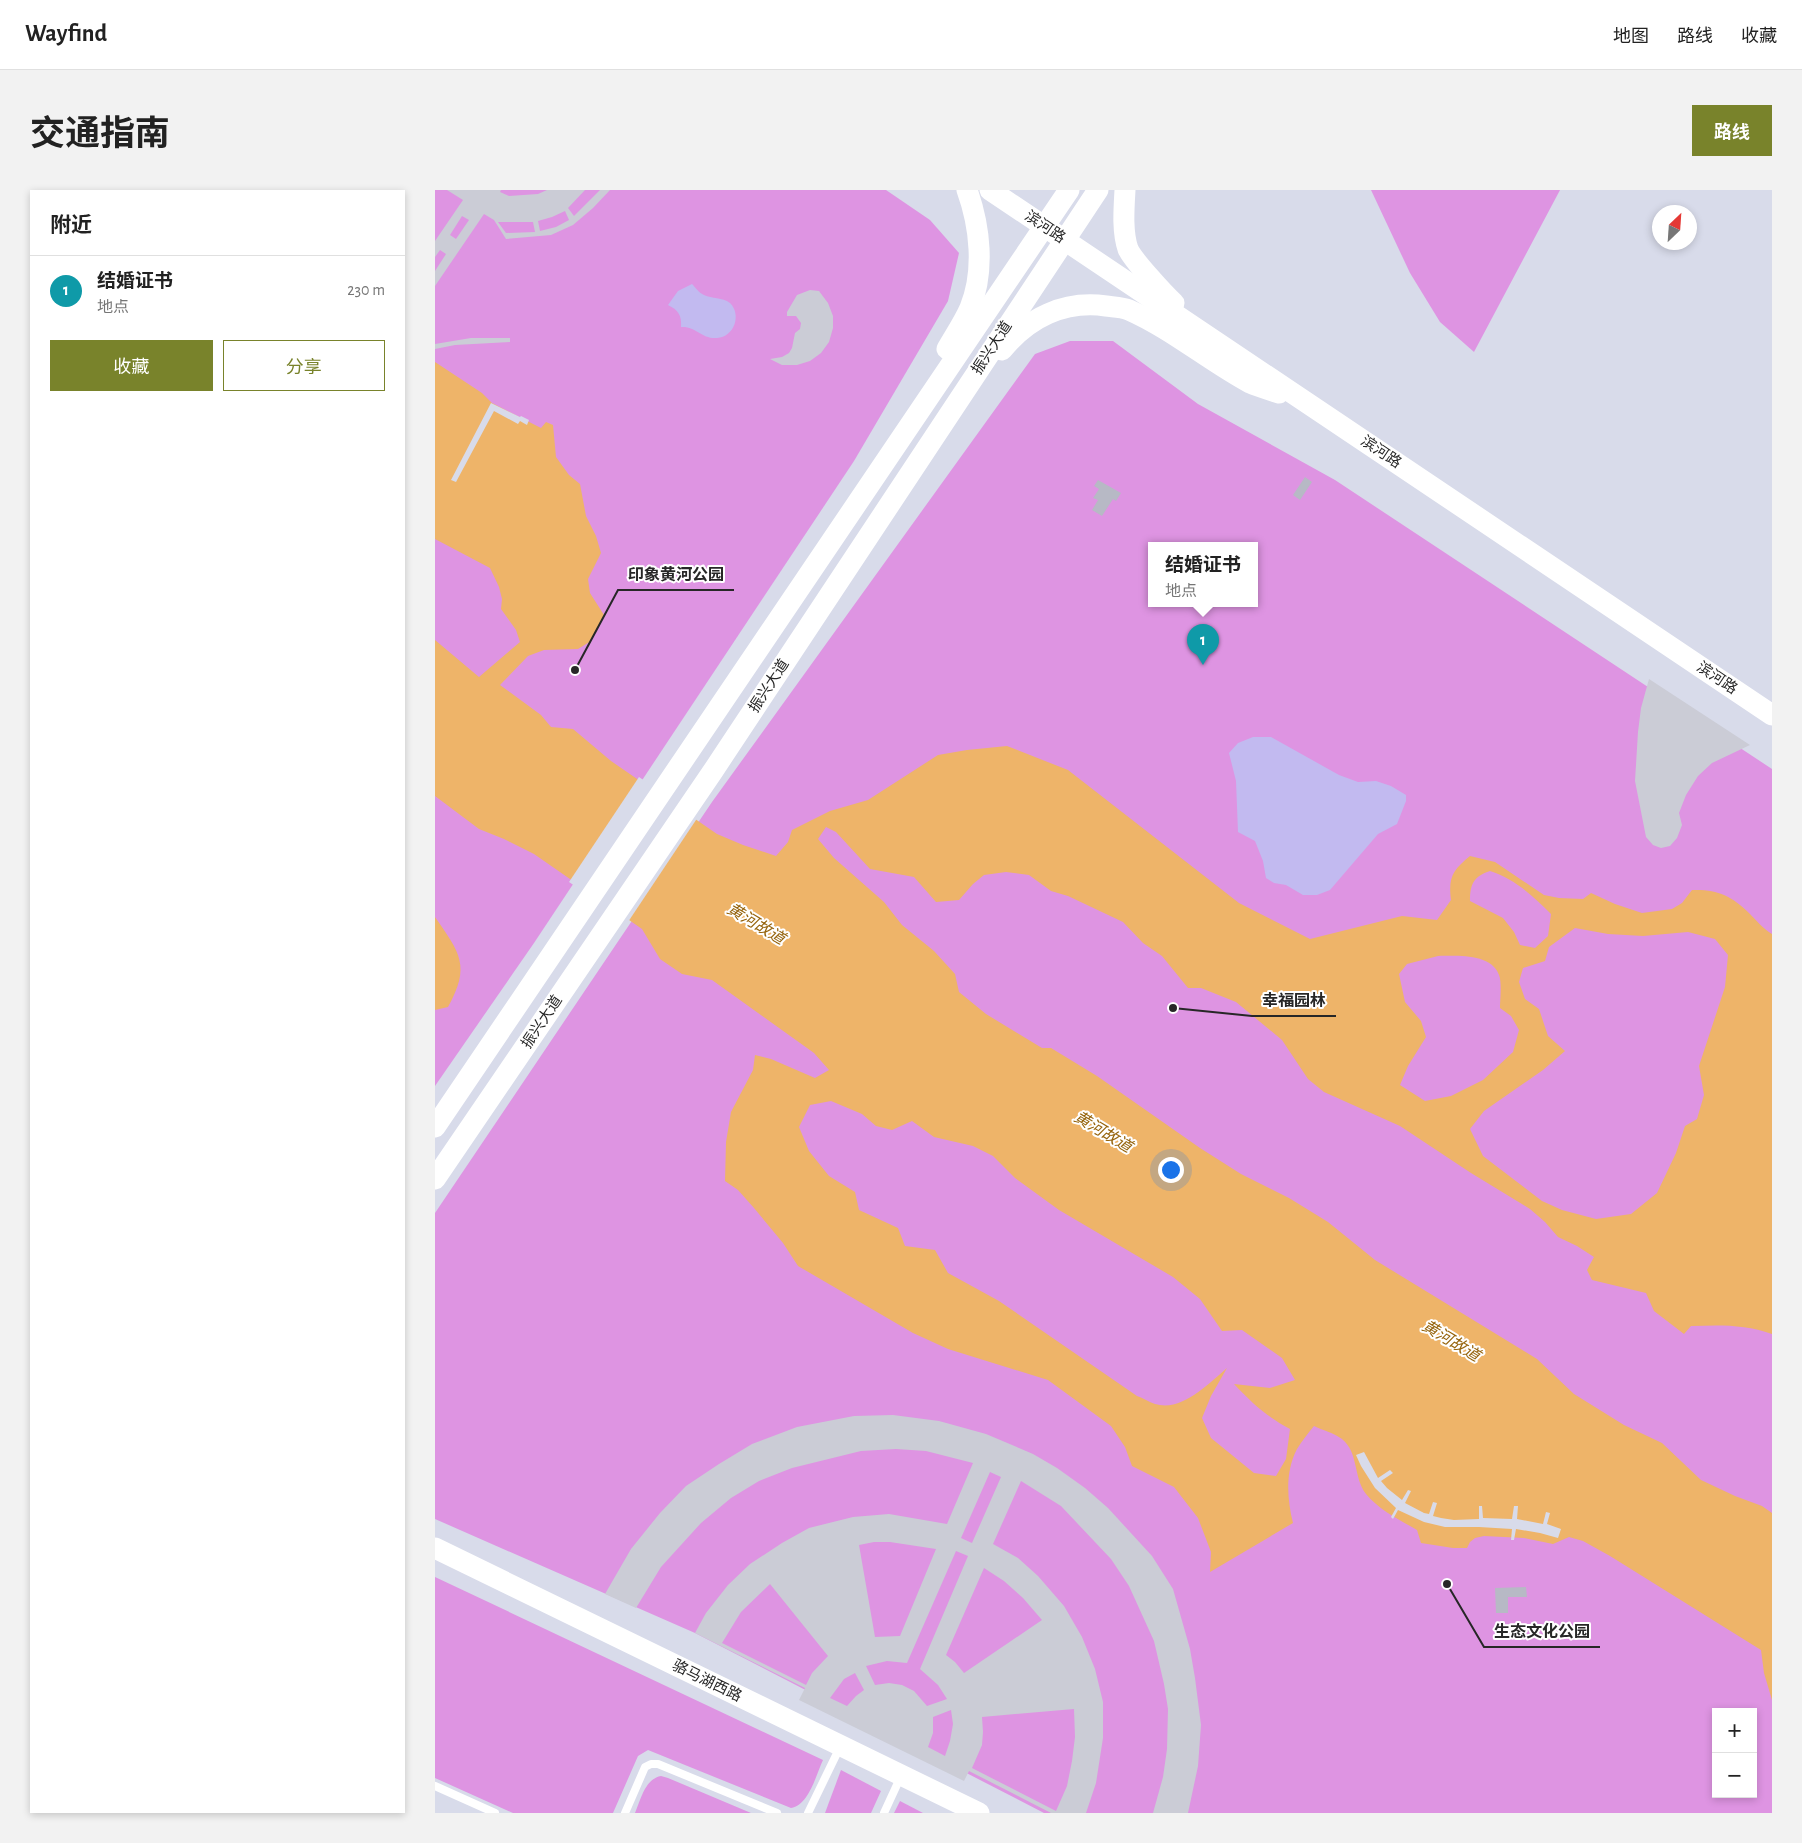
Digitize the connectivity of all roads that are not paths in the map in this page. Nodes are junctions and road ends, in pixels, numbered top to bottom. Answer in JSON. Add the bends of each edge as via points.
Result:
{"nodes":[{"id":1,"x":967,"y":190,"type":"edge"},
{"id":2,"x":990,"y":190,"type":"edge"},
{"id":3,"x":1069,"y":190,"type":"edge"},
{"id":4,"x":1098,"y":190,"type":"edge"},
{"id":5,"x":1125,"y":190,"type":"edge"},
{"id":6,"x":1045,"y":227,"type":"junction"},
{"id":7,"x":1064,"y":239,"type":"junction"},
{"id":8,"x":1306,"y":402,"type":"junction"},
{"id":9,"x":925,"y":449,"type":"junction"},
{"id":10,"x":889,"y":455,"type":"junction"},
{"id":11,"x":1772,"y":715,"type":"edge"},
{"id":12,"x":435,"y":1127,"type":"edge"},
{"id":13,"x":435,"y":1178,"type":"edge"},
{"id":14,"x":435,"y":1548,"type":"edge"},
{"id":15,"x":841,"y":1746,"type":"junction"},
{"id":16,"x":902,"y":1775,"type":"junction"},
{"id":17,"x":435,"y":1786,"type":"edge"},
{"id":18,"x":495,"y":1813,"type":"edge"},
{"id":19,"x":625,"y":1813,"type":"edge"},
{"id":20,"x":777,"y":1813,"type":"edge"},
{"id":21,"x":809,"y":1813,"type":"edge"},
{"id":22,"x":885,"y":1813,"type":"edge"},
{"id":23,"x":979,"y":1813,"type":"edge"}],
"edges":[{"from":1,"to":10,"type":"main road","via":[[974,209],[980,253],[970,308]]},
{"from":2,"to":6,"type":"main road","name":"滨河路"},
{"from":3,"to":6,"type":"main road","name":"振兴大道"},
{"from":4,"to":7,"type":"main road","name":"振兴大道"},
{"from":5,"to":8,"type":"main road","via":[[1124,222],[1128,250],[1165,296]]},
{"from":6,"to":7,"type":"main road","name":"滨河路"},
{"from":6,"to":10,"type":"main road","name":"振兴大道"},
{"from":7,"to":8,"type":"main road","name":"滨河路"},
{"from":7,"to":9,"type":"main road","name":"振兴大道"},
{"from":8,"to":9,"type":"main road","via":[[1251,383],[1127,309],[1096,304],[1066,306],[1039,318],[1013,337]]},
{"from":8,"to":11,"type":"main road","name":"滨河路"},
{"from":9,"to":13,"type":"main road","name":"振兴大道","via":[[713,771]]},
{"from":10,"to":12,"type":"main road","name":"振兴大道"},
{"from":14,"to":15,"type":"main road","name":"骆马湖西路"},
{"from":15,"to":16,"type":"main road","name":"骆马湖西路"},
{"from":15,"to":21,"type":"lane"},
{"from":16,"to":22,"type":"lane"},
{"from":16,"to":23,"type":"main road","name":"骆马湖西路"},
{"from":17,"to":18,"type":"lane"},
{"from":19,"to":20,"type":"lane","via":[[645,1768],[651,1764]]}]}
